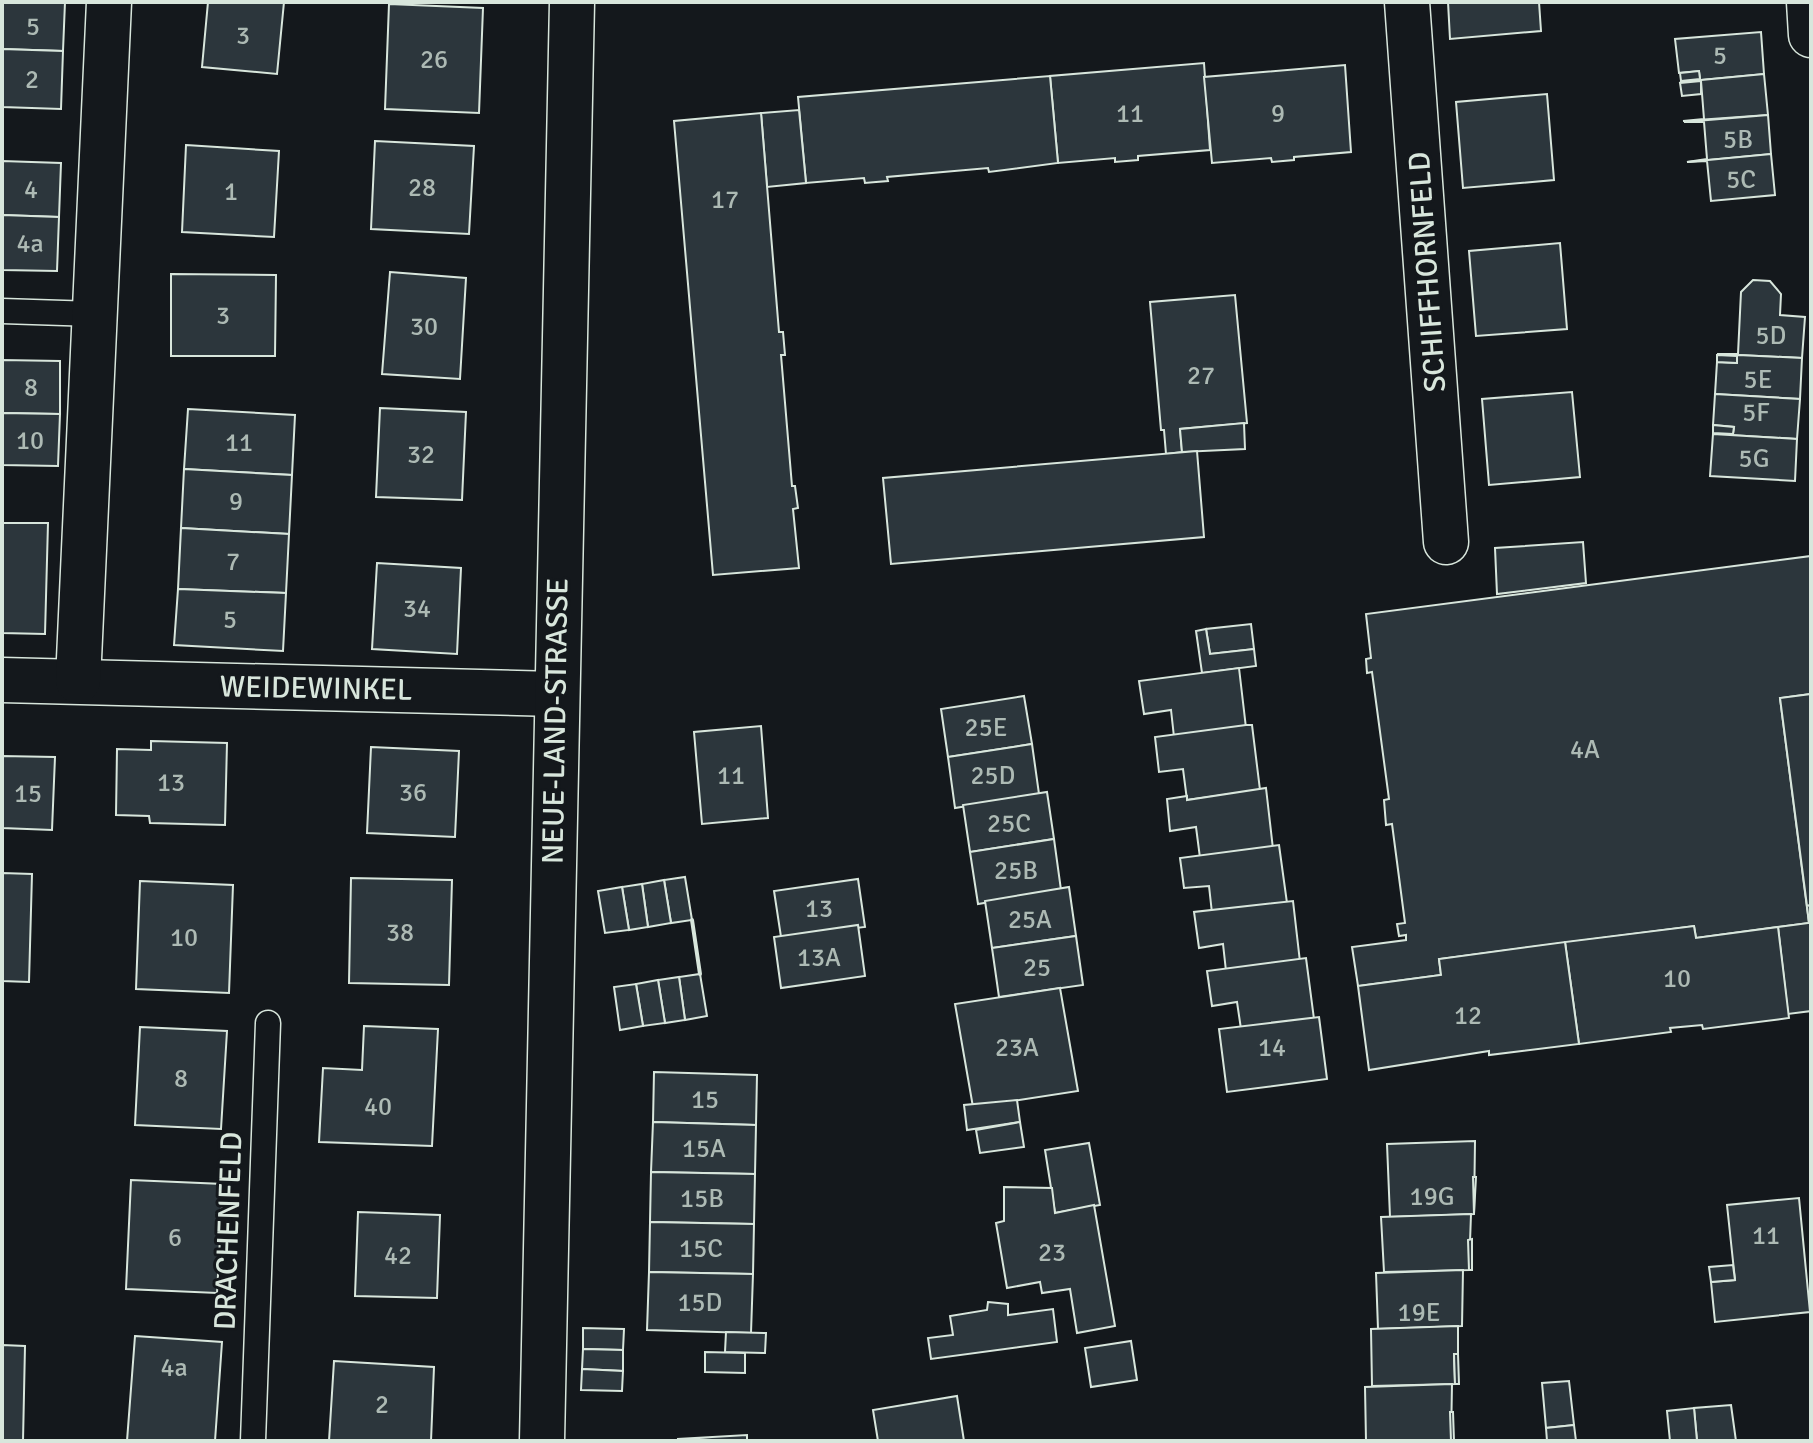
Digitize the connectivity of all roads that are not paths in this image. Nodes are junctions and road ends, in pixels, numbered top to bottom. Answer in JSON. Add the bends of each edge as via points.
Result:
{"nodes":[{"id":1,"x":109,"y":2,"type":"edge"},
{"id":2,"x":572,"y":2,"type":"edge"},
{"id":3,"x":1407,"y":2,"type":"edge"},
{"id":4,"x":1809,"y":2,"type":"edge"},
{"id":5,"x":1811,"y":35,"type":"edge"},
{"id":6,"x":2,"y":311,"type":"edge"},
{"id":7,"x":95,"y":314,"type":"junction"},
{"id":8,"x":1446,"y":542,"type":"dead end"},
{"id":9,"x":2,"y":680,"type":"edge"},
{"id":10,"x":78,"y":681,"type":"junction"},
{"id":11,"x":555,"y":694,"type":"junction"},
{"id":12,"x":268,"y":1023,"type":"dead end"},
{"id":13,"x":253,"y":1441,"type":"edge"},
{"id":14,"x":542,"y":1441,"type":"edge"}],
"edges":[{"from":1,"to":7,"type":"street"},
{"from":2,"to":11,"type":"street","name":"NEUE-LAND-STRASSE"},
{"from":3,"to":8,"type":"street","name":"SCHIFFHORNFELD"},
{"from":4,"to":5,"type":"street"},
{"from":6,"to":7,"type":"lane"},
{"from":7,"to":10,"type":"street"},
{"from":9,"to":10,"type":"street","name":"WEIDEWINKEL"},
{"from":10,"to":11,"type":"street","name":"WEIDEWINKEL"},
{"from":11,"to":14,"type":"street","name":"NEUE-LAND-STRASSE"},
{"from":12,"to":13,"type":"lane","name":"DRACHENFELD"}]}
